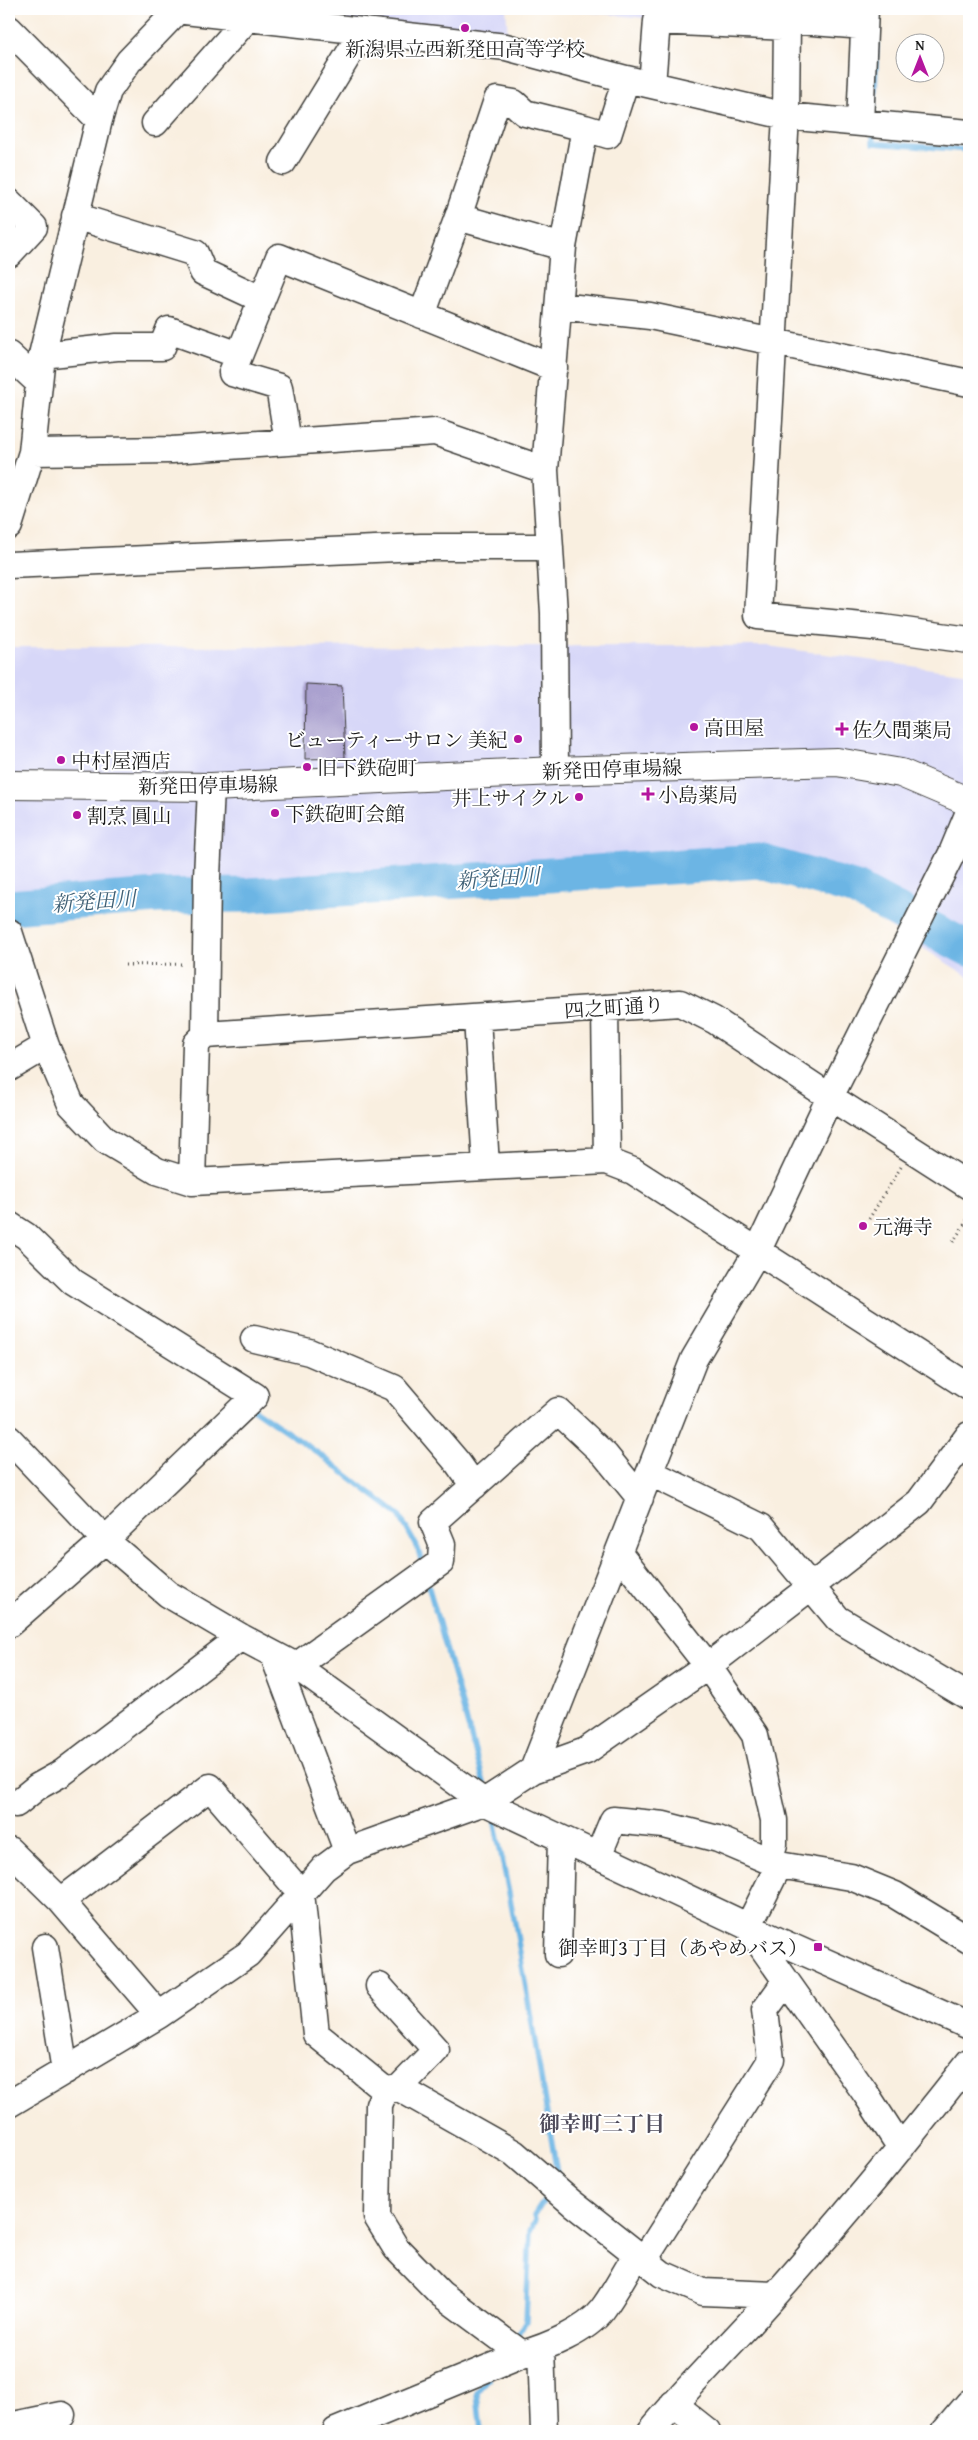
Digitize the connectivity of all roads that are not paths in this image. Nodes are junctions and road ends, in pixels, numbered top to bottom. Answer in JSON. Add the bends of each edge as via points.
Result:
{"nodes":[{"id":1,"x":172,"y":10,"type":"edge"},
{"id":2,"x":215,"y":12,"type":"edge"},
{"id":3,"x":865,"y":17,"type":"edge"},
{"id":4,"x":331,"y":18,"type":"edge"},
{"id":5,"x":247,"y":19,"type":"junction"},
{"id":6,"x":787,"y":27,"type":"junction"},
{"id":7,"x":9,"y":29,"type":"edge"},
{"id":8,"x":363,"y":31,"type":"junction"},
{"id":9,"x":626,"y":79,"type":"junction"},
{"id":10,"x":652,"y":85,"type":"junction"},
{"id":11,"x":786,"y":116,"type":"junction"},
{"id":12,"x":99,"y":120,"type":"junction"},
{"id":13,"x":155,"y":123,"type":"dead end"},
{"id":14,"x":860,"y":123,"type":"junction"},
{"id":15,"x":585,"y":128,"type":"junction"},
{"id":16,"x":969,"y":133,"type":"edge"},
{"id":17,"x":283,"y":162,"type":"dead end"},
{"id":18,"x":9,"y":202,"type":"edge"},
{"id":19,"x":76,"y":216,"type":"junction"},
{"id":20,"x":458,"y":217,"type":"junction"},
{"id":21,"x":563,"y":247,"type":"junction"},
{"id":22,"x":9,"y":254,"type":"edge"},
{"id":23,"x":261,"y":298,"type":"junction"},
{"id":24,"x":559,"y":306,"type":"junction"},
{"id":25,"x":422,"y":315,"type":"junction"},
{"id":26,"x":773,"y":340,"type":"junction"},
{"id":27,"x":9,"y":355,"type":"edge"},
{"id":28,"x":42,"y":355,"type":"junction"},
{"id":29,"x":239,"y":355,"type":"junction"},
{"id":30,"x":554,"y":368,"type":"junction"},
{"id":31,"x":38,"y":382,"type":"junction"},
{"id":32,"x":969,"y":383,"type":"edge"},
{"id":33,"x":288,"y":442,"type":"junction"},
{"id":34,"x":32,"y":452,"type":"junction"},
{"id":35,"x":545,"y":470,"type":"junction"},
{"id":36,"x":10,"y":512,"type":"edge"},
{"id":37,"x":550,"y":547,"type":"junction"},
{"id":38,"x":9,"y":565,"type":"edge"},
{"id":39,"x":969,"y":640,"type":"edge"},
{"id":40,"x":555,"y":771,"type":"junction"},
{"id":41,"x":9,"y":786,"type":"edge"},
{"id":42,"x":211,"y":787,"type":"junction"},
{"id":43,"x":969,"y":802,"type":"edge"},
{"id":44,"x":969,"y":812,"type":"edge"},
{"id":45,"x":9,"y":932,"type":"edge"},
{"id":46,"x":16,"y":984,"type":"edge"},
{"id":47,"x":605,"y":1008,"type":"junction"},
{"id":48,"x":478,"y":1018,"type":"junction"},
{"id":49,"x":205,"y":1035,"type":"junction"},
{"id":50,"x":46,"y":1046,"type":"junction"},
{"id":51,"x":9,"y":1068,"type":"edge"},
{"id":52,"x":830,"y":1098,"type":"junction"},
{"id":53,"x":607,"y":1161,"type":"junction"},
{"id":54,"x":486,"y":1166,"type":"junction"},
{"id":55,"x":192,"y":1182,"type":"junction"},
{"id":56,"x":969,"y":1186,"type":"edge"},
{"id":57,"x":9,"y":1225,"type":"edge"},
{"id":58,"x":758,"y":1250,"type":"junction"},
{"id":59,"x":254,"y":1339,"type":"dead end"},
{"id":60,"x":969,"y":1387,"type":"edge"},
{"id":61,"x":969,"y":1436,"type":"edge"},
{"id":62,"x":9,"y":1439,"type":"edge"},
{"id":63,"x":651,"y":1474,"type":"junction"},
{"id":64,"x":474,"y":1486,"type":"junction"},
{"id":65,"x":640,"y":1498,"type":"junction"},
{"id":66,"x":105,"y":1540,"type":"junction"},
{"id":67,"x":619,"y":1553,"type":"junction"},
{"id":68,"x":812,"y":1586,"type":"junction"},
{"id":69,"x":9,"y":1624,"type":"edge"},
{"id":70,"x":241,"y":1637,"type":"junction"},
{"id":71,"x":273,"y":1654,"type":"junction"},
{"id":72,"x":296,"y":1666,"type":"junction"},
{"id":73,"x":708,"y":1666,"type":"junction"},
{"id":74,"x":969,"y":1697,"type":"edge"},
{"id":75,"x":532,"y":1770,"type":"junction"},
{"id":76,"x":484,"y":1802,"type":"junction"},
{"id":77,"x":16,"y":1804,"type":"dead end"},
{"id":78,"x":561,"y":1839,"type":"junction"},
{"id":79,"x":9,"y":1850,"type":"edge"},
{"id":80,"x":348,"y":1851,"type":"junction"},
{"id":81,"x":598,"y":1856,"type":"junction"},
{"id":82,"x":774,"y":1863,"type":"junction"},
{"id":83,"x":301,"y":1893,"type":"junction"},
{"id":84,"x":62,"y":1901,"type":"junction"},
{"id":85,"x":748,"y":1927,"type":"junction"},
{"id":86,"x":969,"y":1940,"type":"edge"},
{"id":87,"x":45,"y":1947,"type":"dead end"},
{"id":88,"x":558,"y":1954,"type":"dead end"},
{"id":89,"x":786,"y":1981,"type":"junction"},
{"id":90,"x":379,"y":1986,"type":"dead end"},
{"id":91,"x":159,"y":2015,"type":"junction"},
{"id":92,"x":969,"y":2026,"type":"edge"},
{"id":93,"x":969,"y":2062,"type":"edge"},
{"id":94,"x":65,"y":2071,"type":"junction"},
{"id":95,"x":392,"y":2089,"type":"junction"},
{"id":96,"x":9,"y":2104,"type":"edge"},
{"id":97,"x":901,"y":2148,"type":"junction"},
{"id":98,"x":640,"y":2257,"type":"junction"},
{"id":99,"x":775,"y":2295,"type":"junction"},
{"id":100,"x":531,"y":2351,"type":"junction"},
{"id":101,"x":969,"y":2403,"type":"edge"},
{"id":102,"x":673,"y":2404,"type":"junction"},
{"id":103,"x":62,"y":2415,"type":"dead end"},
{"id":104,"x":9,"y":2426,"type":"edge"},
{"id":105,"x":336,"y":2431,"type":"edge"},
{"id":106,"x":544,"y":2431,"type":"edge"},
{"id":107,"x":651,"y":2431,"type":"edge"},
{"id":108,"x":707,"y":2431,"type":"edge"},
{"id":109,"x":945,"y":2431,"type":"edge"}],
"edges":[{"from":1,"to":2,"type":"street"},
{"from":1,"to":12,"type":"street","via":[[108,91]]},
{"from":2,"to":5,"type":"street"},
{"from":3,"to":6,"type":"street","via":[[787,20]]},
{"from":3,"to":14,"type":"street"},
{"from":4,"to":5,"type":"street"},
{"from":4,"to":8,"type":"street"},
{"from":5,"to":13,"type":"street"},
{"from":6,"to":10,"type":"street","via":[[657,21]]},
{"from":6,"to":11,"type":"street"},
{"from":7,"to":12,"type":"street"},
{"from":8,"to":9,"type":"street","via":[[506,47]]},
{"from":8,"to":17,"type":"street"},
{"from":9,"to":10,"type":"street"},
{"from":9,"to":15,"type":"street","via":[[608,135]]},
{"from":10,"to":11,"type":"street"},
{"from":11,"to":14,"type":"street"},
{"from":11,"to":26,"type":"street"},
{"from":12,"to":19,"type":"street"},
{"from":14,"to":16,"type":"street"},
{"from":15,"to":20,"type":"street","via":[[525,113],[514,103],[497,100]]},
{"from":15,"to":21,"type":"street"},
{"from":18,"to":22,"type":"street","via":[[34,227]]},
{"from":19,"to":23,"type":"street","via":[[195,253],[203,272]]},
{"from":19,"to":28,"type":"street"},
{"from":20,"to":21,"type":"street"},
{"from":20,"to":25,"type":"street"},
{"from":21,"to":24,"type":"street"},
{"from":23,"to":25,"type":"street","via":[[279,257]]},
{"from":23,"to":29,"type":"street"},
{"from":24,"to":26,"type":"street","via":[[650,316]]},
{"from":24,"to":30,"type":"street"},
{"from":25,"to":30,"type":"street"},
{"from":26,"to":32,"type":"street"},
{"from":26,"to":39,"type":"street","via":[[758,616]]},
{"from":27,"to":31,"type":"street"},
{"from":28,"to":29,"type":"street","via":[[117,347],[162,347],[168,330]]},
{"from":28,"to":31,"type":"street"},
{"from":29,"to":33,"type":"street","via":[[232,372],[279,387]]},
{"from":30,"to":35,"type":"street"},
{"from":31,"to":34,"type":"street"},
{"from":33,"to":34,"type":"street","via":[[172,450]]},
{"from":33,"to":35,"type":"street","via":[[435,432]]},
{"from":34,"to":36,"type":"street"},
{"from":35,"to":37,"type":"street"},
{"from":37,"to":38,"type":"street","via":[[421,547]]},
{"from":37,"to":40,"type":"street","via":[[554,613]]},
{"from":40,"to":42,"type":"main road","name":"新発田停車場線"},
{"from":40,"to":43,"type":"main road","name":"新発田停車場線","via":[[837,762],[901,773]]},
{"from":41,"to":42,"type":"main road","name":"新発田停車場線"},
{"from":42,"to":49,"type":"street"},
{"from":44,"to":52,"type":"street","via":[[952,853]]},
{"from":45,"to":46,"type":"street"},
{"from":46,"to":50,"type":"street"},
{"from":47,"to":48,"type":"street","name":"四之町通り"},
{"from":47,"to":52,"type":"street","name":"四之町通り","via":[[680,1002],[714,1020]]},
{"from":47,"to":53,"type":"street"},
{"from":48,"to":49,"type":"street","name":"四之町通り"},
{"from":48,"to":54,"type":"street"},
{"from":49,"to":55,"type":"street","via":[[196,1044]]},
{"from":50,"to":51,"type":"street"},
{"from":50,"to":55,"type":"street","via":[[71,1104],[105,1140],[157,1170]]},
{"from":52,"to":56,"type":"street","name":"四之町通り"},
{"from":52,"to":58,"type":"street"},
{"from":53,"to":54,"type":"street"},
{"from":53,"to":58,"type":"street","via":[[633,1170]]},
{"from":54,"to":55,"type":"street"},
{"from":57,"to":66,"type":"street","via":[[26,1236],[73,1282],[255,1396]]},
{"from":58,"to":60,"type":"street"},
{"from":58,"to":63,"type":"street","via":[[694,1359]]},
{"from":59,"to":64,"type":"street","via":[[309,1352],[394,1388]]},
{"from":61,"to":68,"type":"street","via":[[920,1502]]},
{"from":62,"to":66,"type":"street"},
{"from":63,"to":65,"type":"street"},
{"from":63,"to":68,"type":"street","via":[[761,1527]]},
{"from":64,"to":65,"type":"street","via":[[558,1411],[605,1455]]},
{"from":64,"to":72,"type":"street","via":[[433,1522],[442,1544],[440,1562]]},
{"from":65,"to":67,"type":"street"},
{"from":66,"to":69,"type":"street"},
{"from":66,"to":70,"type":"street","via":[[168,1594]]},
{"from":67,"to":73,"type":"street"},
{"from":67,"to":75,"type":"street"},
{"from":68,"to":73,"type":"street"},
{"from":68,"to":74,"type":"street","via":[[838,1619]]},
{"from":70,"to":71,"type":"street"},
{"from":70,"to":77,"type":"street"},
{"from":71,"to":72,"type":"street"},
{"from":71,"to":80,"type":"street"},
{"from":72,"to":76,"type":"street"},
{"from":73,"to":75,"type":"street","via":[[586,1751]]},
{"from":73,"to":82,"type":"street","via":[[755,1735],[774,1820]]},
{"from":75,"to":76,"type":"street"},
{"from":76,"to":78,"type":"street"},
{"from":76,"to":80,"type":"street"},
{"from":78,"to":81,"type":"street"},
{"from":78,"to":88,"type":"street"},
{"from":79,"to":84,"type":"street"},
{"from":80,"to":83,"type":"street","via":[[324,1868]]},
{"from":81,"to":82,"type":"street","via":[[613,1820],[664,1825],[718,1839]]},
{"from":81,"to":85,"type":"street"},
{"from":82,"to":85,"type":"street"},
{"from":82,"to":86,"type":"street","via":[[851,1877],[895,1896]]},
{"from":83,"to":84,"type":"street","via":[[210,1787]]},
{"from":83,"to":91,"type":"street","via":[[248,1954]]},
{"from":83,"to":95,"type":"street","via":[[316,2034]]},
{"from":84,"to":91,"type":"street"},
{"from":85,"to":89,"type":"street"},
{"from":85,"to":92,"type":"street"},
{"from":87,"to":94,"type":"street"},
{"from":89,"to":97,"type":"street"},
{"from":89,"to":98,"type":"street","via":[[765,2010],[771,2060]]},
{"from":90,"to":95,"type":"street","via":[[436,2050]]},
{"from":91,"to":94,"type":"street"},
{"from":93,"to":97,"type":"street"},
{"from":94,"to":96,"type":"street"},
{"from":95,"to":98,"type":"street","via":[[514,2153]]},
{"from":95,"to":100,"type":"street","via":[[379,2105],[376,2217],[396,2248],[440,2294]]},
{"from":97,"to":99,"type":"street"},
{"from":98,"to":99,"type":"street","via":[[662,2274],[702,2292]]},
{"from":98,"to":100,"type":"street","via":[[601,2311],[577,2330]]},
{"from":99,"to":102,"type":"street"},
{"from":100,"to":105,"type":"street"},
{"from":100,"to":106,"type":"street"},
{"from":101,"to":109,"type":"street"},
{"from":102,"to":107,"type":"street"},
{"from":102,"to":108,"type":"street"},
{"from":103,"to":104,"type":"street"}]}
